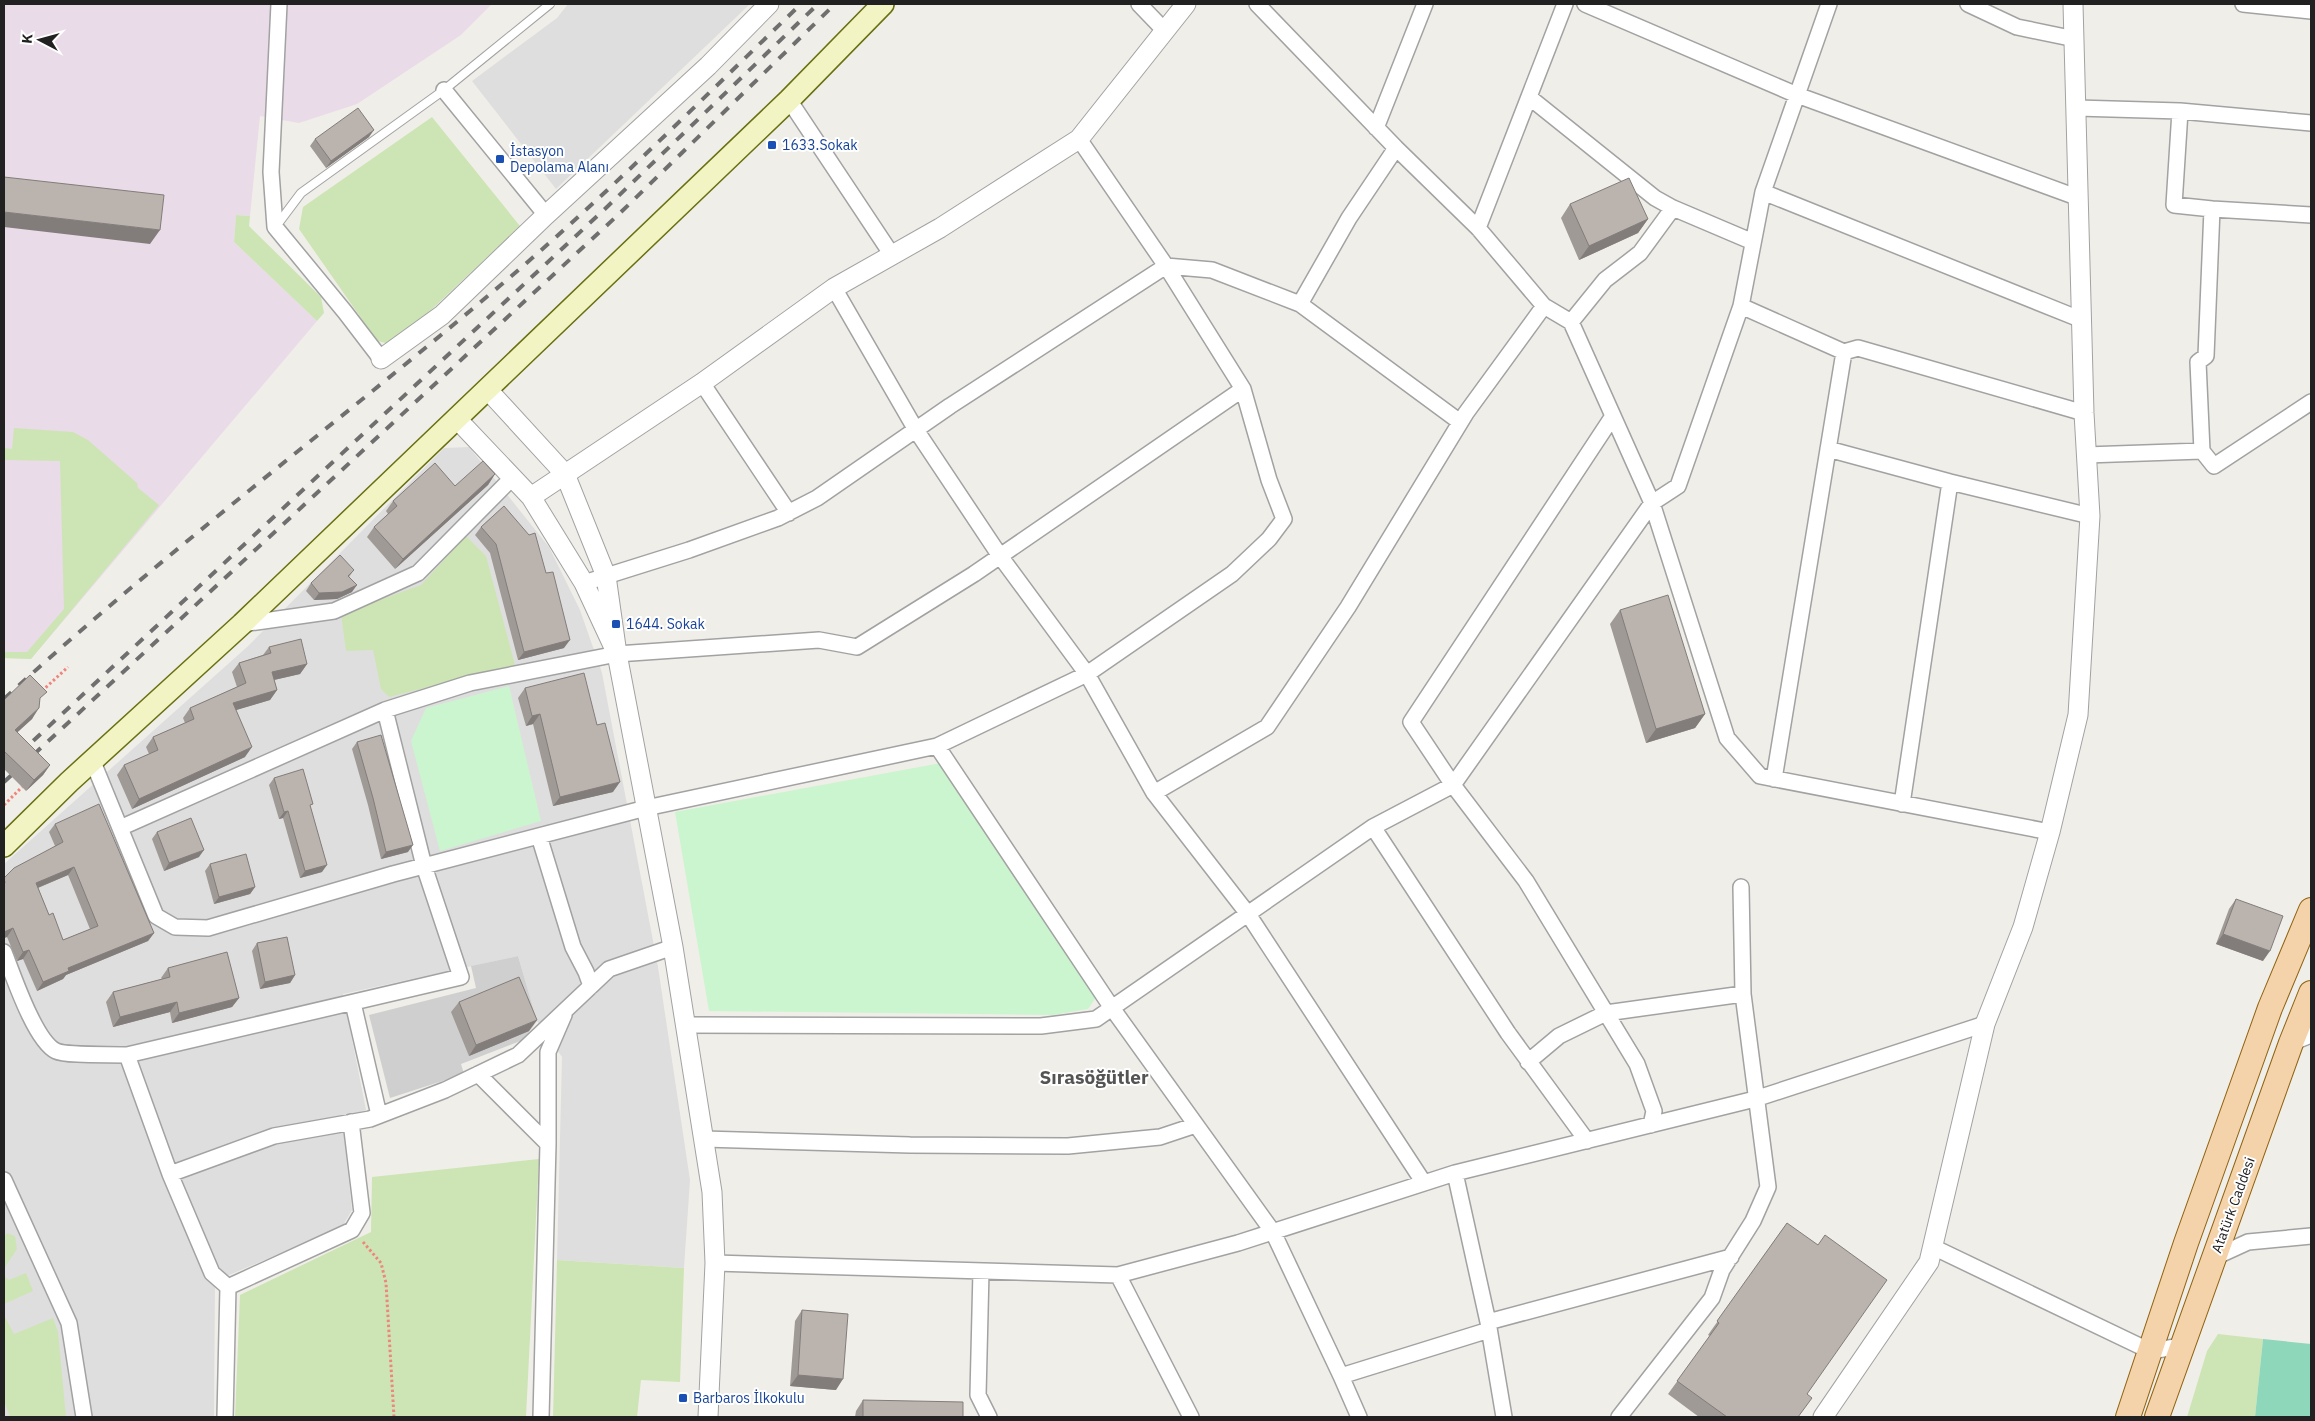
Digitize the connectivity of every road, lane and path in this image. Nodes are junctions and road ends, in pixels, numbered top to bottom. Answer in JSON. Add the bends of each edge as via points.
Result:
{"nodes":[{"id":1,"x":279,"y":4,"type":"edge"},
{"id":2,"x":550,"y":4,"type":"edge"},
{"id":3,"x":769,"y":4,"type":"edge"},
{"id":4,"x":883,"y":4,"type":"edge"},
{"id":5,"x":1139,"y":4,"type":"edge"},
{"id":6,"x":1186,"y":4,"type":"edge"},
{"id":7,"x":1257,"y":4,"type":"edge"},
{"id":8,"x":1425,"y":4,"type":"edge"},
{"id":9,"x":1565,"y":4,"type":"edge"},
{"id":10,"x":1585,"y":4,"type":"edge"},
{"id":11,"x":1829,"y":4,"type":"edge"},
{"id":12,"x":1968,"y":4,"type":"edge"},
{"id":13,"x":2073,"y":4,"type":"edge"},
{"id":14,"x":2248,"y":4,"type":"edge"},
{"id":15,"x":2311,"y":12,"type":"edge"},
{"id":16,"x":1165,"y":31,"type":"junction"},
{"id":17,"x":2075,"y":39,"type":"junction"},
{"id":18,"x":444,"y":90,"type":"junction"},
{"id":19,"x":1797,"y":95,"type":"junction"},
{"id":20,"x":1529,"y":97,"type":"junction"},
{"id":21,"x":789,"y":100,"type":"junction"},
{"id":22,"x":2077,"y":108,"type":"junction"},
{"id":23,"x":2180,"y":111,"type":"junction"},
{"id":24,"x":2311,"y":123,"type":"edge"},
{"id":25,"x":1376,"y":128,"type":"junction"},
{"id":26,"x":1079,"y":139,"type":"junction"},
{"id":27,"x":1396,"y":148,"type":"junction"},
{"id":28,"x":1763,"y":192,"type":"junction"},
{"id":29,"x":2079,"y":198,"type":"junction"},
{"id":30,"x":1673,"y":208,"type":"junction"},
{"id":31,"x":2212,"y":209,"type":"junction"},
{"id":32,"x":2311,"y":215,"type":"edge"},
{"id":33,"x":546,"y":216,"type":"junction"},
{"id":34,"x":275,"y":227,"type":"junction"},
{"id":35,"x":1478,"y":228,"type":"junction"},
{"id":36,"x":1754,"y":242,"type":"junction"},
{"id":37,"x":892,"y":255,"type":"junction"},
{"id":38,"x":1166,"y":266,"type":"junction"},
{"id":39,"x":834,"y":288,"type":"junction"},
{"id":40,"x":1300,"y":304,"type":"junction"},
{"id":41,"x":1544,"y":306,"type":"junction"},
{"id":42,"x":1741,"y":306,"type":"junction"},
{"id":43,"x":2082,"y":320,"type":"junction"},
{"id":44,"x":1571,"y":322,"type":"junction"},
{"id":45,"x":1844,"y":352,"type":"junction"},
{"id":46,"x":381,"y":359,"type":"joint"},
{"id":47,"x":702,"y":382,"type":"junction"},
{"id":48,"x":487,"y":389,"type":"junction"},
{"id":49,"x":1243,"y":389,"type":"junction"},
{"id":50,"x":2311,"y":402,"type":"edge"},
{"id":51,"x":2084,"y":413,"type":"junction"},
{"id":52,"x":1613,"y":416,"type":"junction"},
{"id":53,"x":456,"y":418,"type":"junction"},
{"id":54,"x":1460,"y":422,"type":"junction"},
{"id":55,"x":916,"y":430,"type":"junction"},
{"id":56,"x":1828,"y":449,"type":"junction"},
{"id":57,"x":2202,"y":451,"type":"junction"},
{"id":58,"x":2086,"y":455,"type":"junction"},
{"id":59,"x":565,"y":474,"type":"junction"},
{"id":60,"x":512,"y":478,"type":"junction"},
{"id":61,"x":1950,"y":482,"type":"junction"},
{"id":62,"x":531,"y":497,"type":"junction"},
{"id":63,"x":1652,"y":504,"type":"junction"},
{"id":64,"x":789,"y":512,"type":"junction"},
{"id":65,"x":2090,"y":516,"type":"junction"},
{"id":66,"x":1000,"y":556,"type":"junction"},
{"id":67,"x":606,"y":576,"type":"junction"},
{"id":68,"x":584,"y":583,"type":"junction"},
{"id":69,"x":242,"y":624,"type":"junction"},
{"id":70,"x":617,"y":654,"type":"junction"},
{"id":71,"x":68,"y":667,"type":"dead end"},
{"id":72,"x":1087,"y":674,"type":"junction"},
{"id":73,"x":41,"y":692,"type":"edge"},
{"id":74,"x":385,"y":710,"type":"junction"},
{"id":75,"x":937,"y":746,"type":"junction"},
{"id":76,"x":93,"y":762,"type":"junction"},
{"id":77,"x":1774,"y":779,"type":"junction"},
{"id":78,"x":1453,"y":785,"type":"junction"},
{"id":79,"x":22,"y":787,"type":"dead end"},
{"id":80,"x":1154,"y":792,"type":"junction"},
{"id":81,"x":1902,"y":804,"type":"junction"},
{"id":82,"x":4,"y":805,"type":"edge"},
{"id":83,"x":646,"y":808,"type":"junction"},
{"id":84,"x":1374,"y":827,"type":"junction"},
{"id":85,"x":120,"y":828,"type":"junction"},
{"id":86,"x":2050,"y":832,"type":"junction"},
{"id":87,"x":539,"y":836,"type":"junction"},
{"id":88,"x":4,"y":846,"type":"edge"},
{"id":89,"x":424,"y":866,"type":"junction"},
{"id":90,"x":1741,"y":887,"type":"dead end"},
{"id":91,"x":2311,"y":910,"type":"edge"},
{"id":92,"x":1248,"y":914,"type":"junction"},
{"id":93,"x":673,"y":947,"type":"junction"},
{"id":94,"x":4,"y":952,"type":"edge"},
{"id":95,"x":591,"y":986,"type":"junction"},
{"id":96,"x":2311,"y":993,"type":"edge"},
{"id":97,"x":1743,"y":994,"type":"junction"},
{"id":98,"x":354,"y":1003,"type":"junction"},
{"id":99,"x":567,"y":1008,"type":"junction"},
{"id":100,"x":1112,"y":1008,"type":"junction"},
{"id":101,"x":1606,"y":1014,"type":"junction"},
{"id":102,"x":1986,"y":1024,"type":"junction"},
{"id":103,"x":685,"y":1025,"type":"junction"},
{"id":104,"x":2301,"y":1039,"type":"edge"},
{"id":105,"x":127,"y":1054,"type":"junction"},
{"id":106,"x":1528,"y":1062,"type":"junction"},
{"id":107,"x":478,"y":1074,"type":"junction"},
{"id":108,"x":1755,"y":1099,"type":"junction"},
{"id":109,"x":379,"y":1115,"type":"junction"},
{"id":110,"x":350,"y":1122,"type":"junction"},
{"id":111,"x":1196,"y":1125,"type":"junction"},
{"id":112,"x":1651,"y":1125,"type":"junction"},
{"id":113,"x":704,"y":1139,"type":"junction"},
{"id":114,"x":1587,"y":1141,"type":"junction"},
{"id":115,"x":548,"y":1144,"type":"junction"},
{"id":116,"x":1455,"y":1173,"type":"junction"},
{"id":117,"x":170,"y":1174,"type":"junction"},
{"id":118,"x":4,"y":1180,"type":"edge"},
{"id":119,"x":1424,"y":1183,"type":"junction"},
{"id":120,"x":352,"y":1230,"type":"junction"},
{"id":121,"x":1273,"y":1232,"type":"junction"},
{"id":122,"x":2311,"y":1236,"type":"edge"},
{"id":123,"x":1932,"y":1246,"type":"junction"},
{"id":124,"x":1731,"y":1256,"type":"junction"},
{"id":125,"x":2214,"y":1258,"type":"junction"},
{"id":126,"x":715,"y":1263,"type":"junction"},
{"id":127,"x":981,"y":1271,"type":"junction"},
{"id":128,"x":1118,"y":1275,"type":"junction"},
{"id":129,"x":228,"y":1287,"type":"junction"},
{"id":130,"x":1489,"y":1326,"type":"junction"},
{"id":131,"x":2182,"y":1346,"type":"junction"},
{"id":132,"x":2150,"y":1351,"type":"junction"},
{"id":133,"x":1341,"y":1376,"type":"junction"},
{"id":134,"x":84,"y":1417,"type":"edge"},
{"id":135,"x":225,"y":1417,"type":"edge"},
{"id":136,"x":394,"y":1417,"type":"edge"},
{"id":137,"x":541,"y":1417,"type":"edge"},
{"id":138,"x":708,"y":1417,"type":"edge"},
{"id":139,"x":989,"y":1417,"type":"edge"},
{"id":140,"x":1191,"y":1417,"type":"edge"},
{"id":141,"x":1359,"y":1417,"type":"edge"},
{"id":142,"x":1504,"y":1417,"type":"edge"},
{"id":143,"x":1619,"y":1417,"type":"edge"},
{"id":144,"x":1823,"y":1417,"type":"edge"},
{"id":145,"x":2128,"y":1417,"type":"edge"},
{"id":146,"x":2156,"y":1417,"type":"edge"}],
"edges":[{"from":1,"to":34,"type":"street","via":[[271,172]]},
{"from":2,"to":18,"type":"lane"},
{"from":3,"to":33,"type":"street","via":[[708,66]]},
{"from":4,"to":21,"type":"main road"},
{"from":5,"to":16,"type":"street"},
{"from":6,"to":16,"type":"street"},
{"from":7,"to":25,"type":"street"},
{"from":8,"to":25,"type":"street"},
{"from":9,"to":20,"type":"street"},
{"from":10,"to":19,"type":"street"},
{"from":11,"to":19,"type":"street"},
{"from":12,"to":17,"type":"street","via":[[2017,27]]},
{"from":13,"to":17,"type":"street"},
{"from":14,"to":15,"type":"street"},
{"from":16,"to":26,"type":"street"},
{"from":17,"to":22,"type":"street"},
{"from":18,"to":33,"type":"street"},
{"from":18,"to":34,"type":"lane","via":[[301,193]]},
{"from":19,"to":28,"type":"street"},
{"from":19,"to":29,"type":"street"},
{"from":20,"to":30,"type":"street","via":[[1655,198]]},
{"from":20,"to":35,"type":"street"},
{"from":21,"to":37,"type":"street"},
{"from":21,"to":48,"type":"main road"},
{"from":22,"to":23,"type":"street"},
{"from":22,"to":29,"type":"street"},
{"from":23,"to":24,"type":"street"},
{"from":23,"to":31,"type":"street","via":[[2174,205]]},
{"from":25,"to":27,"type":"street"},
{"from":26,"to":37,"type":"street"},
{"from":26,"to":38,"type":"street"},
{"from":27,"to":35,"type":"street"},
{"from":27,"to":40,"type":"street","via":[[1349,218]]},
{"from":28,"to":36,"type":"street"},
{"from":28,"to":43,"type":"street"},
{"from":29,"to":43,"type":"street"},
{"from":30,"to":36,"type":"street"},
{"from":30,"to":44,"type":"street","via":[[1640,253],[1605,280]]},
{"from":31,"to":32,"type":"street"},
{"from":31,"to":57,"type":"street","via":[[2206,356],[2198,362]]},
{"from":33,"to":46,"type":"street","via":[[442,315]]},
{"from":34,"to":46,"type":"street"},
{"from":35,"to":41,"type":"street"},
{"from":36,"to":42,"type":"street"},
{"from":37,"to":39,"type":"street"},
{"from":38,"to":40,"type":"street","via":[[1212,270]]},
{"from":38,"to":49,"type":"street"},
{"from":38,"to":55,"type":"street"},
{"from":39,"to":47,"type":"street"},
{"from":39,"to":55,"type":"street"},
{"from":40,"to":54,"type":"street"},
{"from":41,"to":44,"type":"street"},
{"from":41,"to":54,"type":"street"},
{"from":42,"to":45,"type":"street"},
{"from":42,"to":63,"type":"street","via":[[1678,486]]},
{"from":43,"to":51,"type":"street"},
{"from":44,"to":52,"type":"street"},
{"from":45,"to":51,"type":"street","via":[[1858,348]]},
{"from":45,"to":56,"type":"street"},
{"from":47,"to":59,"type":"street"},
{"from":47,"to":64,"type":"street"},
{"from":48,"to":53,"type":"main road"},
{"from":48,"to":59,"type":"street"},
{"from":49,"to":66,"type":"street"},
{"from":49,"to":72,"type":"street","via":[[1269,480],[1284,519],[1269,539],[1232,574]]},
{"from":50,"to":57,"type":"street","via":[[2214,466]]},
{"from":51,"to":58,"type":"street"},
{"from":52,"to":63,"type":"street"},
{"from":52,"to":78,"type":"street","via":[[1411,722]]},
{"from":53,"to":60,"type":"street"},
{"from":53,"to":69,"type":"main road"},
{"from":54,"to":80,"type":"street","via":[[1348,607],[1267,727]]},
{"from":55,"to":64,"type":"street","via":[[817,498]]},
{"from":55,"to":66,"type":"street"},
{"from":56,"to":61,"type":"street"},
{"from":56,"to":77,"type":"street"},
{"from":57,"to":58,"type":"street"},
{"from":58,"to":65,"type":"street"},
{"from":59,"to":62,"type":"street"},
{"from":59,"to":67,"type":"street"},
{"from":60,"to":62,"type":"street"},
{"from":60,"to":69,"type":"street","via":[[418,573],[334,611]]},
{"from":61,"to":65,"type":"street"},
{"from":61,"to":81,"type":"street"},
{"from":62,"to":68,"type":"street"},
{"from":63,"to":77,"type":"street","via":[[1727,738],[1760,776]]},
{"from":63,"to":78,"type":"street"},
{"from":64,"to":67,"type":"street","via":[[689,550]]},
{"from":65,"to":86,"type":"street","via":[[2078,715]]},
{"from":66,"to":70,"type":"street","via":[[857,647],[819,640]]},
{"from":66,"to":72,"type":"street"},
{"from":67,"to":68,"type":"street"},
{"from":67,"to":70,"type":"street"},
{"from":68,"to":70,"type":"street"},
{"from":69,"to":76,"type":"main road"},
{"from":70,"to":74,"type":"street","via":[[470,683]]},
{"from":70,"to":83,"type":"street"},
{"from":71,"to":73,"type":"path"},
{"from":72,"to":75,"type":"street"},
{"from":72,"to":80,"type":"street"},
{"from":74,"to":85,"type":"street"},
{"from":74,"to":89,"type":"street"},
{"from":75,"to":83,"type":"street"},
{"from":75,"to":100,"type":"street"},
{"from":76,"to":85,"type":"street"},
{"from":76,"to":88,"type":"main road"},
{"from":77,"to":81,"type":"street"},
{"from":78,"to":84,"type":"street"},
{"from":78,"to":101,"type":"street","via":[[1526,881]]},
{"from":79,"to":82,"type":"path"},
{"from":80,"to":92,"type":"street"},
{"from":81,"to":86,"type":"street"},
{"from":83,"to":87,"type":"street"},
{"from":83,"to":93,"type":"street"},
{"from":84,"to":92,"type":"street"},
{"from":84,"to":106,"type":"street"},
{"from":85,"to":89,"type":"street","via":[[156,916],[176,926],[208,928]]},
{"from":86,"to":102,"type":"street","via":[[2023,927]]},
{"from":87,"to":89,"type":"street"},
{"from":87,"to":95,"type":"street","via":[[573,947]]},
{"from":89,"to":98,"type":"street","via":[[461,977]]},
{"from":90,"to":97,"type":"street"},
{"from":91,"to":132,"type":"main road","via":[[2270,1008]]},
{"from":92,"to":100,"type":"street"},
{"from":92,"to":119,"type":"street"},
{"from":93,"to":95,"type":"street","via":[[609,969]]},
{"from":93,"to":103,"type":"street"},
{"from":94,"to":105,"type":"street","via":[[37,1031],[56,1051]]},
{"from":95,"to":99,"type":"street"},
{"from":96,"to":104,"type":"main road","name":"Atatürk Caddesi"},
{"from":97,"to":101,"type":"street"},
{"from":97,"to":108,"type":"street"},
{"from":98,"to":105,"type":"street"},
{"from":98,"to":109,"type":"street"},
{"from":99,"to":107,"type":"street","via":[[518,1055]]},
{"from":99,"to":115,"type":"street","via":[[548,1052]]},
{"from":100,"to":103,"type":"street","via":[[1096,1019],[1041,1026]]},
{"from":100,"to":111,"type":"street"},
{"from":101,"to":106,"type":"street","via":[[1559,1036]]},
{"from":101,"to":112,"type":"street","via":[[1637,1064],[1654,1111]]},
{"from":102,"to":108,"type":"street"},
{"from":102,"to":123,"type":"street"},
{"from":103,"to":113,"type":"street"},
{"from":104,"to":125,"type":"main road","name":"Atatürk Caddesi"},
{"from":105,"to":117,"type":"street"},
{"from":106,"to":114,"type":"street"},
{"from":107,"to":109,"type":"street"},
{"from":107,"to":115,"type":"street"},
{"from":108,"to":112,"type":"street"},
{"from":108,"to":124,"type":"street","via":[[1768,1187],[1753,1221]]},
{"from":109,"to":110,"type":"street"},
{"from":110,"to":117,"type":"street","via":[[274,1136]]},
{"from":110,"to":120,"type":"street","via":[[362,1213]]},
{"from":111,"to":113,"type":"street","via":[[1160,1136],[1068,1146]]},
{"from":111,"to":121,"type":"street"},
{"from":112,"to":114,"type":"street"},
{"from":113,"to":126,"type":"street","via":[[712,1192]]},
{"from":114,"to":116,"type":"street"},
{"from":115,"to":137,"type":"street"},
{"from":116,"to":119,"type":"street"},
{"from":116,"to":130,"type":"street"},
{"from":117,"to":129,"type":"street","via":[[212,1273]]},
{"from":118,"to":134,"type":"street","via":[[69,1323]]},
{"from":119,"to":121,"type":"street"},
{"from":120,"to":129,"type":"street"},
{"from":120,"to":136,"type":"path","via":[[381,1263],[386,1283]]},
{"from":121,"to":128,"type":"street"},
{"from":121,"to":133,"type":"street"},
{"from":122,"to":125,"type":"street","via":[[2248,1242]]},
{"from":123,"to":132,"type":"street"},
{"from":123,"to":144,"type":"street","via":[[1929,1262]]},
{"from":124,"to":130,"type":"street"},
{"from":124,"to":143,"type":"street","via":[[1712,1298]]},
{"from":125,"to":131,"type":"main road","name":"Atatürk Caddesi"},
{"from":126,"to":127,"type":"street"},
{"from":126,"to":138,"type":"street"},
{"from":127,"to":128,"type":"street"},
{"from":127,"to":139,"type":"street","via":[[978,1395]]},
{"from":128,"to":140,"type":"street"},
{"from":129,"to":135,"type":"street"},
{"from":130,"to":133,"type":"street"},
{"from":130,"to":142,"type":"street"},
{"from":131,"to":132,"type":"street"},
{"from":131,"to":146,"type":"main road","name":"Atatürk Caddesi"},
{"from":132,"to":145,"type":"main road"},
{"from":133,"to":141,"type":"street"}]}
